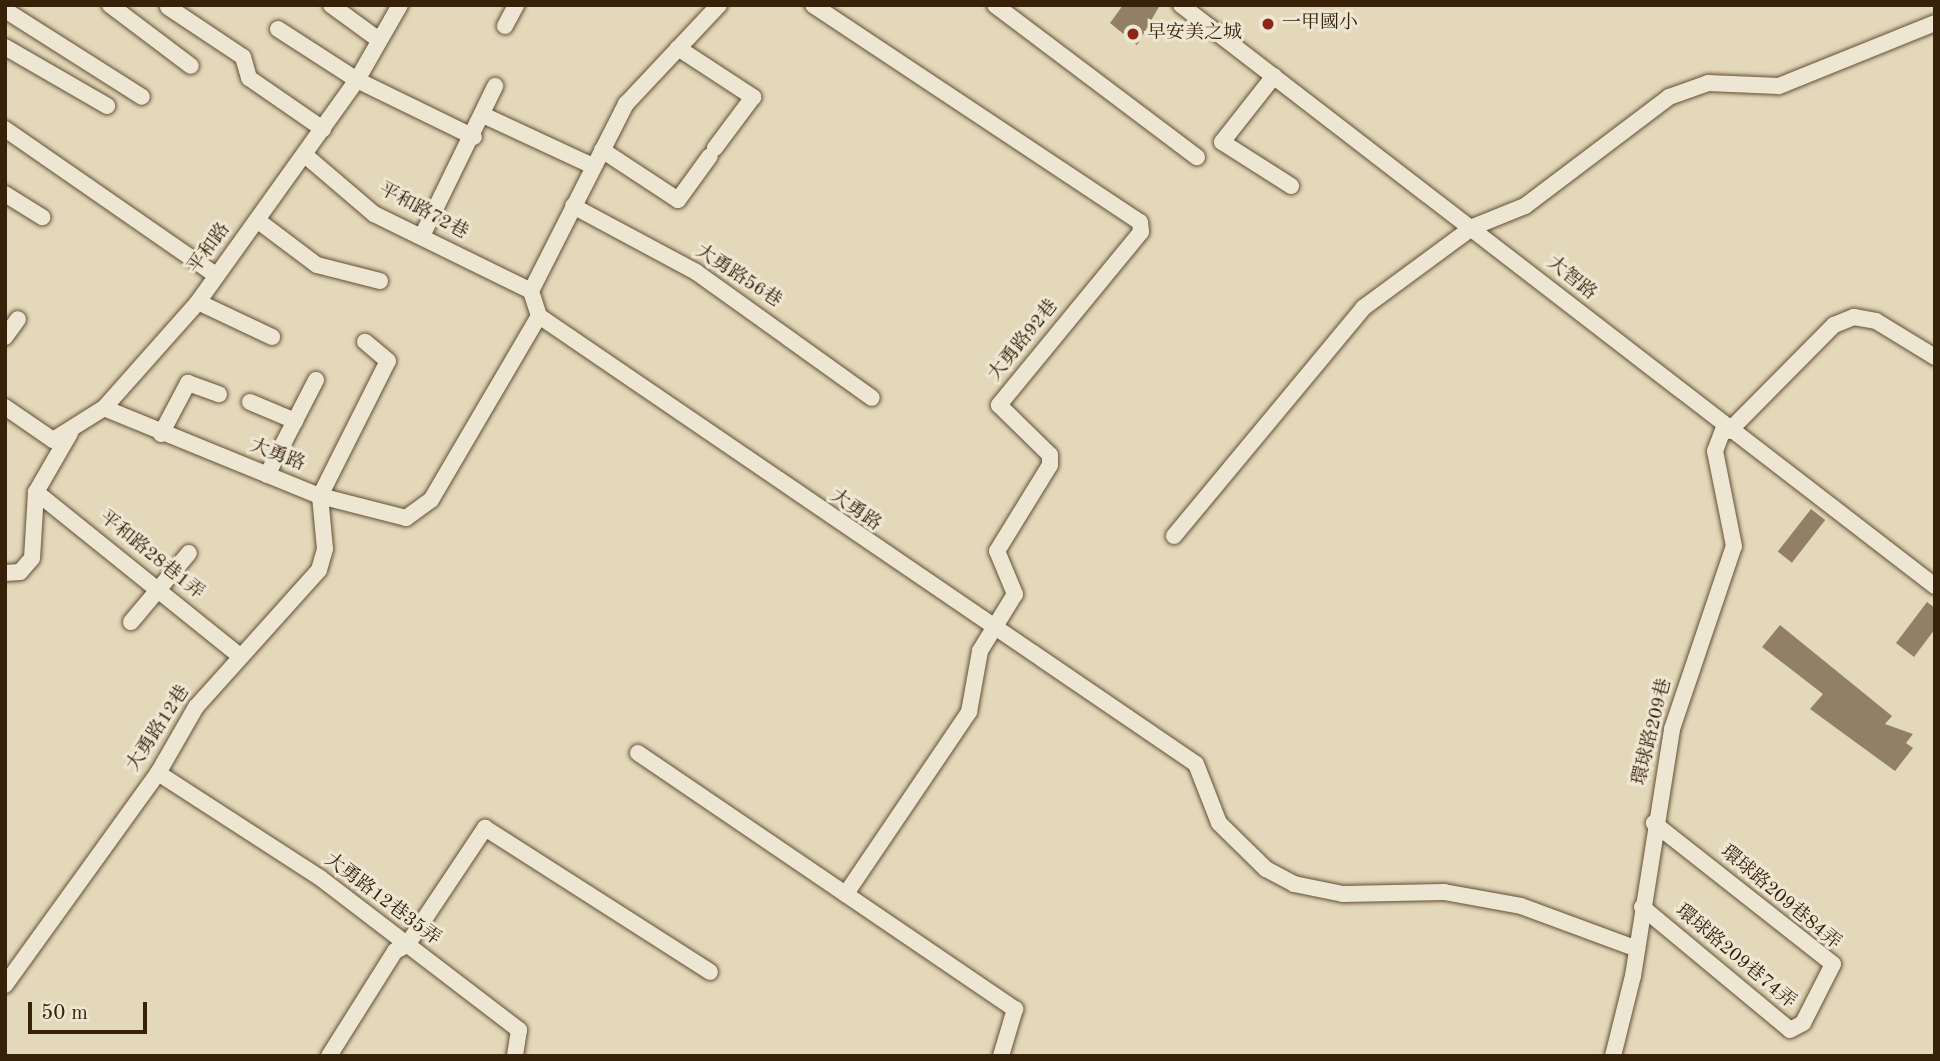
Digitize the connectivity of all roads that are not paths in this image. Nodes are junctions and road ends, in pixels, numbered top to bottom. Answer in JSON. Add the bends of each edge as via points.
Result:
{"nodes":[{"id":1,"x":110,"y":5,"type":"edge"},
{"id":2,"x":331,"y":5,"type":"edge"},
{"id":3,"x":400,"y":5,"type":"edge"},
{"id":4,"x":516,"y":5,"type":"edge"},
{"id":5,"x":719,"y":5,"type":"edge"},
{"id":6,"x":813,"y":5,"type":"edge"},
{"id":7,"x":995,"y":5,"type":"edge"},
{"id":8,"x":1181,"y":5,"type":"edge"},
{"id":9,"x":167,"y":7,"type":"dead end"},
{"id":10,"x":5,"y":10,"type":"edge"},
{"id":11,"x":1935,"y":23,"type":"edge"},
{"id":12,"x":505,"y":26,"type":"dead end"},
{"id":13,"x":278,"y":29,"type":"dead end"},
{"id":14,"x":379,"y":40,"type":"junction"},
{"id":15,"x":5,"y":47,"type":"edge"},
{"id":16,"x":678,"y":48,"type":"junction"},
{"id":17,"x":191,"y":66,"type":"dead end"},
{"id":18,"x":1274,"y":76,"type":"junction"},
{"id":19,"x":357,"y":80,"type":"junction"},
{"id":20,"x":495,"y":86,"type":"dead end"},
{"id":21,"x":142,"y":97,"type":"dead end"},
{"id":22,"x":107,"y":106,"type":"dead end"},
{"id":23,"x":483,"y":115,"type":"junction"},
{"id":24,"x":5,"y":129,"type":"edge"},
{"id":25,"x":323,"y":129,"type":"junction"},
{"id":26,"x":474,"y":137,"type":"junction"},
{"id":27,"x":602,"y":150,"type":"junction"},
{"id":28,"x":305,"y":155,"type":"junction"},
{"id":29,"x":1197,"y":157,"type":"dead end"},
{"id":30,"x":593,"y":166,"type":"junction"},
{"id":31,"x":1291,"y":186,"type":"dead end"},
{"id":32,"x":5,"y":194,"type":"edge"},
{"id":33,"x":573,"y":206,"type":"junction"},
{"id":34,"x":42,"y":217,"type":"dead end"},
{"id":35,"x":257,"y":220,"type":"junction"},
{"id":36,"x":1473,"y":227,"type":"junction"},
{"id":37,"x":422,"y":236,"type":"junction"},
{"id":38,"x":216,"y":275,"type":"junction"},
{"id":39,"x":380,"y":281,"type":"dead end"},
{"id":40,"x":531,"y":291,"type":"junction"},
{"id":41,"x":198,"y":302,"type":"junction"},
{"id":42,"x":539,"y":316,"type":"junction"},
{"id":43,"x":18,"y":319,"type":"dead end"},
{"id":44,"x":5,"y":337,"type":"edge"},
{"id":45,"x":272,"y":337,"type":"dead end"},
{"id":46,"x":365,"y":342,"type":"dead end"},
{"id":47,"x":1935,"y":357,"type":"edge"},
{"id":48,"x":316,"y":380,"type":"dead end"},
{"id":49,"x":219,"y":394,"type":"dead end"},
{"id":50,"x":872,"y":398,"type":"dead end"},
{"id":51,"x":250,"y":402,"type":"dead end"},
{"id":52,"x":5,"y":407,"type":"edge"},
{"id":53,"x":104,"y":408,"type":"junction"},
{"id":54,"x":295,"y":421,"type":"junction"},
{"id":55,"x":1726,"y":429,"type":"junction"},
{"id":56,"x":70,"y":433,"type":"junction"},
{"id":57,"x":161,"y":434,"type":"junction"},
{"id":58,"x":267,"y":475,"type":"junction"},
{"id":59,"x":36,"y":492,"type":"junction"},
{"id":60,"x":320,"y":496,"type":"junction"},
{"id":61,"x":1174,"y":536,"type":"dead end"},
{"id":62,"x":189,"y":553,"type":"dead end"},
{"id":63,"x":5,"y":573,"type":"edge"},
{"id":64,"x":1935,"y":586,"type":"edge"},
{"id":65,"x":159,"y":588,"type":"junction"},
{"id":66,"x":131,"y":622,"type":"dead end"},
{"id":67,"x":996,"y":628,"type":"junction"},
{"id":68,"x":239,"y":655,"type":"junction"},
{"id":69,"x":638,"y":753,"type":"dead end"},
{"id":70,"x":158,"y":773,"type":"junction"},
{"id":71,"x":1654,"y":823,"type":"junction"},
{"id":72,"x":846,"y":894,"type":"junction"},
{"id":73,"x":1642,"y":908,"type":"junction"},
{"id":74,"x":407,"y":945,"type":"junction"},
{"id":75,"x":1637,"y":949,"type":"junction"},
{"id":76,"x":710,"y":972,"type":"dead end"},
{"id":77,"x":5,"y":985,"type":"edge"},
{"id":78,"x":1803,"y":1023,"type":"joint"},
{"id":79,"x":329,"y":1056,"type":"edge"},
{"id":80,"x":515,"y":1056,"type":"edge"},
{"id":81,"x":1000,"y":1056,"type":"edge"},
{"id":82,"x":1613,"y":1056,"type":"edge"}],
"edges":[{"from":1,"to":17,"type":"street"},
{"from":2,"to":14,"type":"street"},
{"from":3,"to":14,"type":"street","name":"平和路"},
{"from":4,"to":12,"type":"street"},
{"from":5,"to":16,"type":"street"},
{"from":6,"to":67,"type":"street","name":"大勇路92巷","via":[[1140,222],[1141,232],[999,405],[1050,455],[1050,465],[997,551],[1015,594]]},
{"from":7,"to":29,"type":"street"},
{"from":8,"to":18,"type":"street","name":"大智路"},
{"from":9,"to":25,"type":"street","via":[[243,57],[249,78]]},
{"from":10,"to":21,"type":"street"},
{"from":11,"to":36,"type":"street","via":[[1779,86],[1709,83],[1669,97],[1525,206]]},
{"from":13,"to":19,"type":"street"},
{"from":14,"to":19,"type":"street","name":"平和路"},
{"from":15,"to":22,"type":"street"},
{"from":16,"to":27,"type":"street","via":[[636,89]]},
{"from":16,"to":27,"type":"street","via":[[753,97],[678,200]]},
{"from":18,"to":31,"type":"street","via":[[1222,142]]},
{"from":18,"to":36,"type":"street","name":"大智路"},
{"from":19,"to":25,"type":"street","name":"平和路"},
{"from":19,"to":26,"type":"street"},
{"from":20,"to":23,"type":"street"},
{"from":23,"to":26,"type":"street"},
{"from":23,"to":30,"type":"street"},
{"from":24,"to":38,"type":"street"},
{"from":25,"to":28,"type":"street","name":"平和路"},
{"from":26,"to":37,"type":"street"},
{"from":27,"to":30,"type":"street"},
{"from":28,"to":35,"type":"street","name":"平和路"},
{"from":28,"to":37,"type":"street","name":"平和路72巷","via":[[374,214]]},
{"from":30,"to":33,"type":"street"},
{"from":32,"to":34,"type":"street"},
{"from":33,"to":40,"type":"street"},
{"from":33,"to":50,"type":"street","name":"大勇路56巷","via":[[696,272]]},
{"from":35,"to":38,"type":"street","name":"平和路"},
{"from":35,"to":39,"type":"street","via":[[317,265]]},
{"from":36,"to":55,"type":"street","name":"大智路"},
{"from":36,"to":61,"type":"street","via":[[1363,308]]},
{"from":37,"to":40,"type":"street","name":"平和路72巷"},
{"from":38,"to":41,"type":"street","name":"平和路"},
{"from":40,"to":42,"type":"street"},
{"from":41,"to":45,"type":"street"},
{"from":41,"to":53,"type":"street","name":"平和路"},
{"from":42,"to":60,"type":"street","name":"大勇路","via":[[431,500],[406,518]]},
{"from":42,"to":67,"type":"street","name":"大勇路"},
{"from":43,"to":44,"type":"street"},
{"from":46,"to":60,"type":"street","via":[[388,361]]},
{"from":47,"to":55,"type":"street","via":[[1876,320],[1854,317],[1834,325]]},
{"from":48,"to":54,"type":"street"},
{"from":49,"to":57,"type":"street","via":[[188,383]]},
{"from":51,"to":54,"type":"street"},
{"from":52,"to":56,"type":"street","via":[[53,439]]},
{"from":53,"to":56,"type":"street","name":"平和路"},
{"from":53,"to":57,"type":"street","name":"大勇路"},
{"from":54,"to":58,"type":"street"},
{"from":55,"to":64,"type":"street","name":"大智路"},
{"from":55,"to":71,"type":"street","name":"環球路209巷","via":[[1715,452],[1734,546],[1672,729]]},
{"from":56,"to":59,"type":"street"},
{"from":57,"to":58,"type":"street","name":"大勇路"},
{"from":58,"to":60,"type":"street","name":"大勇路"},
{"from":59,"to":63,"type":"street","via":[[32,558],[20,572]]},
{"from":59,"to":65,"type":"street","name":"平和路28巷1弄"},
{"from":60,"to":68,"type":"street","name":"大勇路12巷","via":[[325,549],[320,569]]},
{"from":62,"to":65,"type":"street"},
{"from":65,"to":66,"type":"street"},
{"from":65,"to":68,"type":"street","name":"平和路28巷1弄"},
{"from":67,"to":72,"type":"street","name":"大勇路92巷","via":[[980,652],[969,712]]},
{"from":67,"to":75,"type":"street","name":"大勇路","via":[[1196,764],[1219,823],[1266,869],[1294,884],[1343,894],[1444,892],[1521,906]]},
{"from":68,"to":70,"type":"street","name":"大勇路12巷","via":[[196,707]]},
{"from":69,"to":72,"type":"street"},
{"from":70,"to":74,"type":"street","name":"大勇路12巷35弄","via":[[319,877]]},
{"from":70,"to":77,"type":"street","name":"大勇路12巷"},
{"from":71,"to":73,"type":"street","name":"環球路209巷"},
{"from":71,"to":78,"type":"street","name":"環球路209巷84弄","via":[[1833,964]]},
{"from":72,"to":81,"type":"street","via":[[1015,1009]]},
{"from":73,"to":75,"type":"street","name":"環球路209巷"},
{"from":73,"to":78,"type":"street","name":"環球路209巷74弄","via":[[1790,1030]]},
{"from":74,"to":76,"type":"street","via":[[485,828]]},
{"from":74,"to":79,"type":"street","via":[[395,950]]},
{"from":74,"to":80,"type":"street","name":"大勇路12巷35弄","via":[[519,1030]]},
{"from":75,"to":82,"type":"street","name":"環球路209巷"}]}
